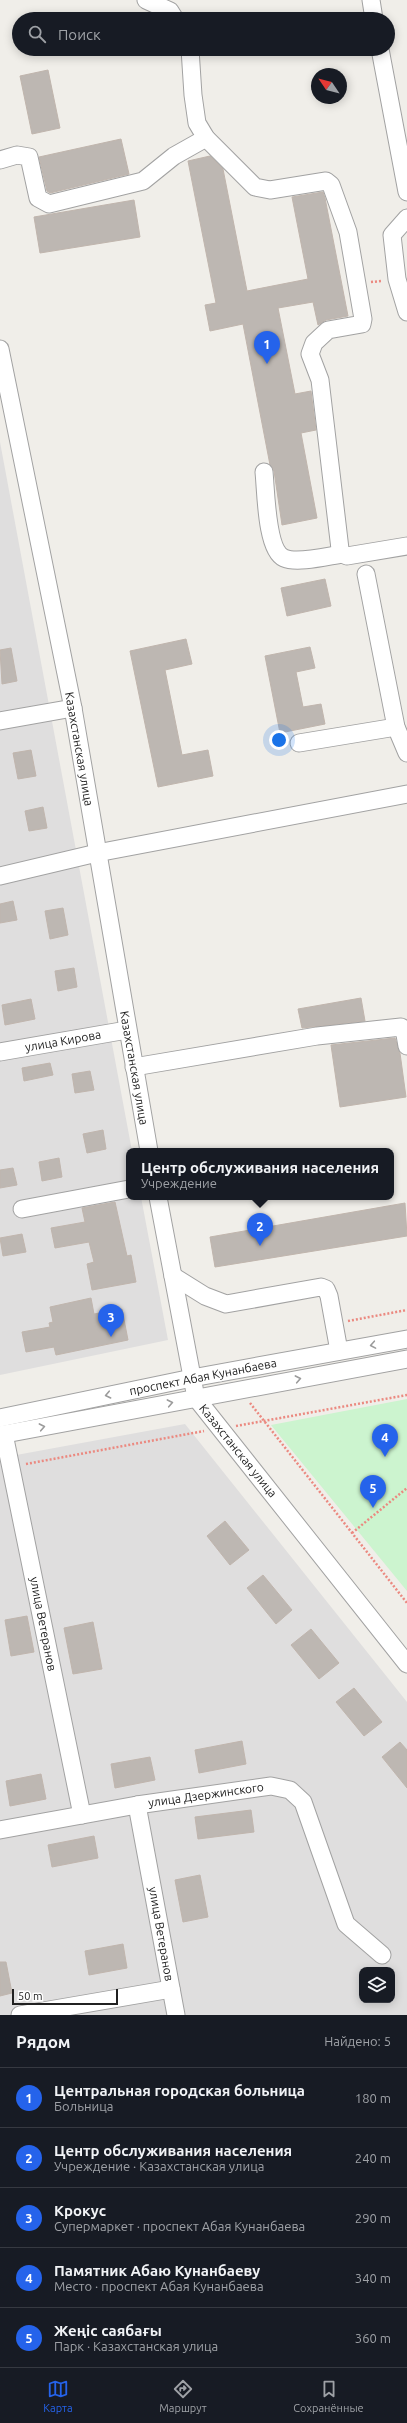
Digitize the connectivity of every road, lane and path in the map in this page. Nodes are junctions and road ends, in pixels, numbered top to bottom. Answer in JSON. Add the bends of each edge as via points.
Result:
{"nodes":[{"id":1,"x":146,"y":0,"type":"edge"},
{"id":2,"x":371,"y":0,"type":"edge"},
{"id":3,"x":171,"y":12,"type":"edge"},
{"id":4,"x":373,"y":12,"type":"edge"},
{"id":5,"x":190,"y":56,"type":"edge"},
{"id":6,"x":381,"y":56,"type":"edge"},
{"id":7,"x":206,"y":138,"type":"junction"},
{"id":8,"x":0,"y":160,"type":"edge"},
{"id":9,"x":407,"y":192,"type":"edge"},
{"id":10,"x":407,"y":218,"type":"edge"},
{"id":11,"x":397,"y":279,"type":"junction"},
{"id":12,"x":357,"y":284,"type":"junction"},
{"id":13,"x":407,"y":312,"type":"edge"},
{"id":14,"x":0,"y":349,"type":"edge"},
{"id":15,"x":3,"y":385,"type":"edge"},
{"id":16,"x":264,"y":472,"type":"dead end"},
{"id":17,"x":407,"y":546,"type":"edge"},
{"id":18,"x":342,"y":554,"type":"junction"},
{"id":19,"x":366,"y":574,"type":"dead end"},
{"id":20,"x":73,"y":708,"type":"junction"},
{"id":21,"x":0,"y":721,"type":"edge"},
{"id":22,"x":396,"y":727,"type":"junction"},
{"id":23,"x":299,"y":743,"type":"dead end"},
{"id":24,"x":407,"y":753,"type":"edge"},
{"id":25,"x":407,"y":794,"type":"edge"},
{"id":26,"x":97,"y":853,"type":"junction"},
{"id":27,"x":0,"y":876,"type":"edge"},
{"id":28,"x":127,"y":1030,"type":"junction"},
{"id":29,"x":407,"y":1046,"type":"edge"},
{"id":30,"x":0,"y":1052,"type":"edge"},
{"id":31,"x":134,"y":1067,"type":"junction"},
{"id":32,"x":149,"y":1148,"type":"edge"},
{"id":33,"x":126,"y":1190,"type":"edge"},
{"id":34,"x":159,"y":1200,"type":"edge"},
{"id":35,"x":22,"y":1209,"type":"dead end"},
{"id":36,"x":173,"y":1276,"type":"junction"},
{"id":37,"x":407,"y":1310,"type":"edge"},
{"id":38,"x":334,"y":1323,"type":"junction"},
{"id":39,"x":407,"y":1339,"type":"edge"},
{"id":40,"x":339,"y":1351,"type":"junction"},
{"id":41,"x":407,"y":1359,"type":"edge"},
{"id":42,"x":192,"y":1378,"type":"junction"},
{"id":43,"x":240,"y":1390,"type":"junction"},
{"id":44,"x":196,"y":1398,"type":"junction"},
{"id":45,"x":0,"y":1418,"type":"edge"},
{"id":46,"x":2,"y":1434,"type":"edge"},
{"id":47,"x":407,"y":1488,"type":"edge"},
{"id":48,"x":352,"y":1533,"type":"junction"},
{"id":49,"x":407,"y":1603,"type":"edge"},
{"id":50,"x":407,"y":1664,"type":"edge"},
{"id":51,"x":138,"y":1805,"type":"junction"},
{"id":52,"x":82,"y":1815,"type":"junction"},
{"id":53,"x":0,"y":1830,"type":"edge"},
{"id":54,"x":382,"y":1955,"type":"dead end"},
{"id":55,"x":171,"y":1989,"type":"junction"},
{"id":56,"x":20,"y":2015,"type":"edge"},
{"id":57,"x":176,"y":2015,"type":"edge"}],
"edges":[{"from":1,"to":3,"type":"street"},
{"from":2,"to":4,"type":"street"},
{"from":5,"to":7,"type":"street","via":[[197,123]]},
{"from":6,"to":9,"type":"street"},
{"from":7,"to":8,"type":"street","via":[[174,156],[143,181],[49,204],[38,198],[29,157],[17,155]]},
{"from":7,"to":12,"type":"street","via":[[255,187],[270,190],[326,181],[331,185],[348,232]]},
{"from":10,"to":11,"type":"street","via":[[392,235]]},
{"from":11,"to":12,"type":"path"},
{"from":11,"to":13,"type":"street"},
{"from":12,"to":18,"type":"street","via":[[362,324],[328,330],[314,343],[310,354],[320,380]]},
{"from":14,"to":15,"type":"street","name":"Казахстанская улица"},
{"from":15,"to":20,"type":"street","name":"Казахстанская улица"},
{"from":16,"to":18,"type":"street","via":[[270,531],[276,552],[284,558],[300,560]]},
{"from":17,"to":18,"type":"street","via":[[347,556]]},
{"from":19,"to":22,"type":"street"},
{"from":20,"to":21,"type":"street"},
{"from":20,"to":26,"type":"street","name":"Казахстанская улица"},
{"from":22,"to":23,"type":"street"},
{"from":22,"to":24,"type":"street"},
{"from":25,"to":26,"type":"street"},
{"from":26,"to":27,"type":"street"},
{"from":26,"to":28,"type":"street","name":"Казахстанская улица"},
{"from":28,"to":30,"type":"street","name":"улица Кирова"},
{"from":28,"to":31,"type":"street","name":"Казахстанская улица"},
{"from":29,"to":31,"type":"street","via":[[404,1029],[401,1027],[317,1036]]},
{"from":31,"to":32,"type":"street","name":"Казахстанская улица"},
{"from":33,"to":35,"type":"street"},
{"from":34,"to":36,"type":"street","name":"Казахстанская улица"},
{"from":36,"to":38,"type":"street","via":[[205,1296],[226,1304],[321,1287],[326,1289],[330,1296]]},
{"from":36,"to":42,"type":"street","name":"Казахстанская улица"},
{"from":37,"to":38,"type":"path"},
{"from":38,"to":40,"type":"street"},
{"from":39,"to":40,"type":"street","name":"проспект Абая Кунанбаева","one_way":true},
{"from":40,"to":42,"type":"street","name":"проспект Абая Кунанбаева"},
{"from":43,"to":41,"type":"street","name":"проспект Абая Кунанбаева","one_way":true},
{"from":42,"to":44,"type":"street","name":"Казахстанская улица"},
{"from":42,"to":45,"type":"street","name":"проспект Абая Кунанбаева","one_way":true},
{"from":43,"to":44,"type":"street","name":"проспект Абая Кунанбаева"},
{"from":43,"to":48,"type":"path"},
{"from":46,"to":44,"type":"street","name":"проспект Абая Кунанбаева","one_way":true},
{"from":44,"to":50,"type":"street","name":"Казахстанская улица"},
{"from":46,"to":52,"type":"street","name":"улица Ветеранов"},
{"from":47,"to":48,"type":"path"},
{"from":48,"to":49,"type":"path"},
{"from":51,"to":52,"type":"street","name":"улица Дзержинского"},
{"from":51,"to":54,"type":"street","name":"улица Дзержинского","via":[[270,1786],[290,1790],[302,1802],[346,1924]]},
{"from":51,"to":55,"type":"street","name":"улица Ветеранов"},
{"from":52,"to":53,"type":"street","name":"улица Дзержинского"},
{"from":55,"to":56,"type":"street"},
{"from":55,"to":57,"type":"street","name":"улица Ветеранов"}]}
